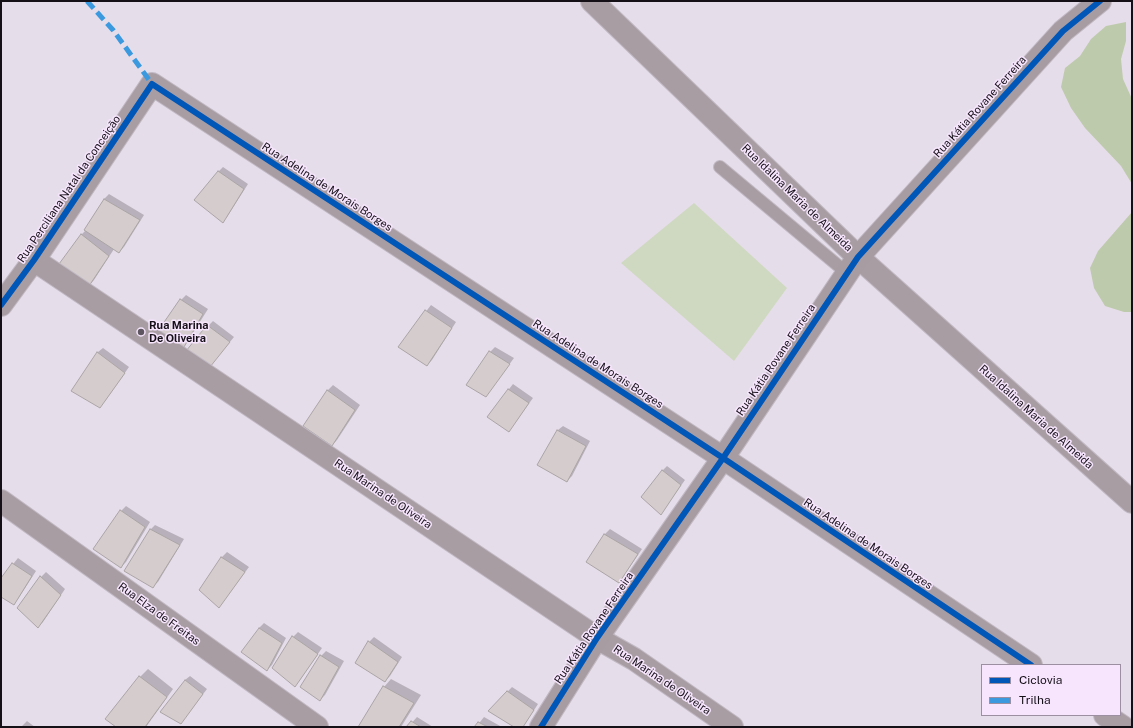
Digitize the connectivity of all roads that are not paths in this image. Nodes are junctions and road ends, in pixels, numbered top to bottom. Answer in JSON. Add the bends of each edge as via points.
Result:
{"nodes":[{"id":1,"x":592,"y":1,"type":"edge"},
{"id":2,"x":1100,"y":1,"type":"edge"},
{"id":3,"x":152,"y":84,"type":"joint"},
{"id":4,"x":720,"y":167,"type":"dead end"},
{"id":5,"x":34,"y":260,"type":"junction"},
{"id":6,"x":853,"y":265,"type":"junction"},
{"id":7,"x":1,"y":305,"type":"edge"},
{"id":8,"x":722,"y":458,"type":"junction"},
{"id":9,"x":1,"y":501,"type":"edge"},
{"id":10,"x":1132,"y":502,"type":"edge"},
{"id":11,"x":597,"y":638,"type":"junction"},
{"id":12,"x":1030,"y":664,"type":"edge"},
{"id":13,"x":1106,"y":716,"type":"edge"},
{"id":14,"x":317,"y":727,"type":"edge"},
{"id":15,"x":541,"y":727,"type":"edge"},
{"id":16,"x":732,"y":727,"type":"edge"},
{"id":17,"x":1123,"y":727,"type":"edge"}],
"edges":[{"from":1,"to":6,"type":"street","name":"Rua Idalina Maria de Almeida"},
{"from":2,"to":6,"type":"street","name":"Rua Kátia Rovane Ferreira","via":[[1063,31]]},
{"from":3,"to":5,"type":"street","name":"Rua Perciliana Natal da Conceição"},
{"from":3,"to":8,"type":"street","name":"Rua Adelina de Morais Borges"},
{"from":4,"to":6,"type":"lane"},
{"from":5,"to":7,"type":"street","name":"Rua Perciliana Natal da Conceição"},
{"from":5,"to":11,"type":"street","name":"Rua Marina de Oliveira"},
{"from":6,"to":8,"type":"street","name":"Rua Kátia Rovane Ferreira"},
{"from":6,"to":10,"type":"street","name":"Rua Idalina Maria de Almeida"},
{"from":8,"to":11,"type":"street","name":"Rua Kátia Rovane Ferreira"},
{"from":8,"to":12,"type":"street","name":"Rua Adelina de Morais Borges"},
{"from":9,"to":14,"type":"street","name":"Rua Elza de Freitas"},
{"from":11,"to":15,"type":"street","name":"Rua Kátia Rovane Ferreira"},
{"from":11,"to":16,"type":"street","name":"Rua Marina de Oliveira","via":[[634,659]]},
{"from":13,"to":17,"type":"street"}]}
